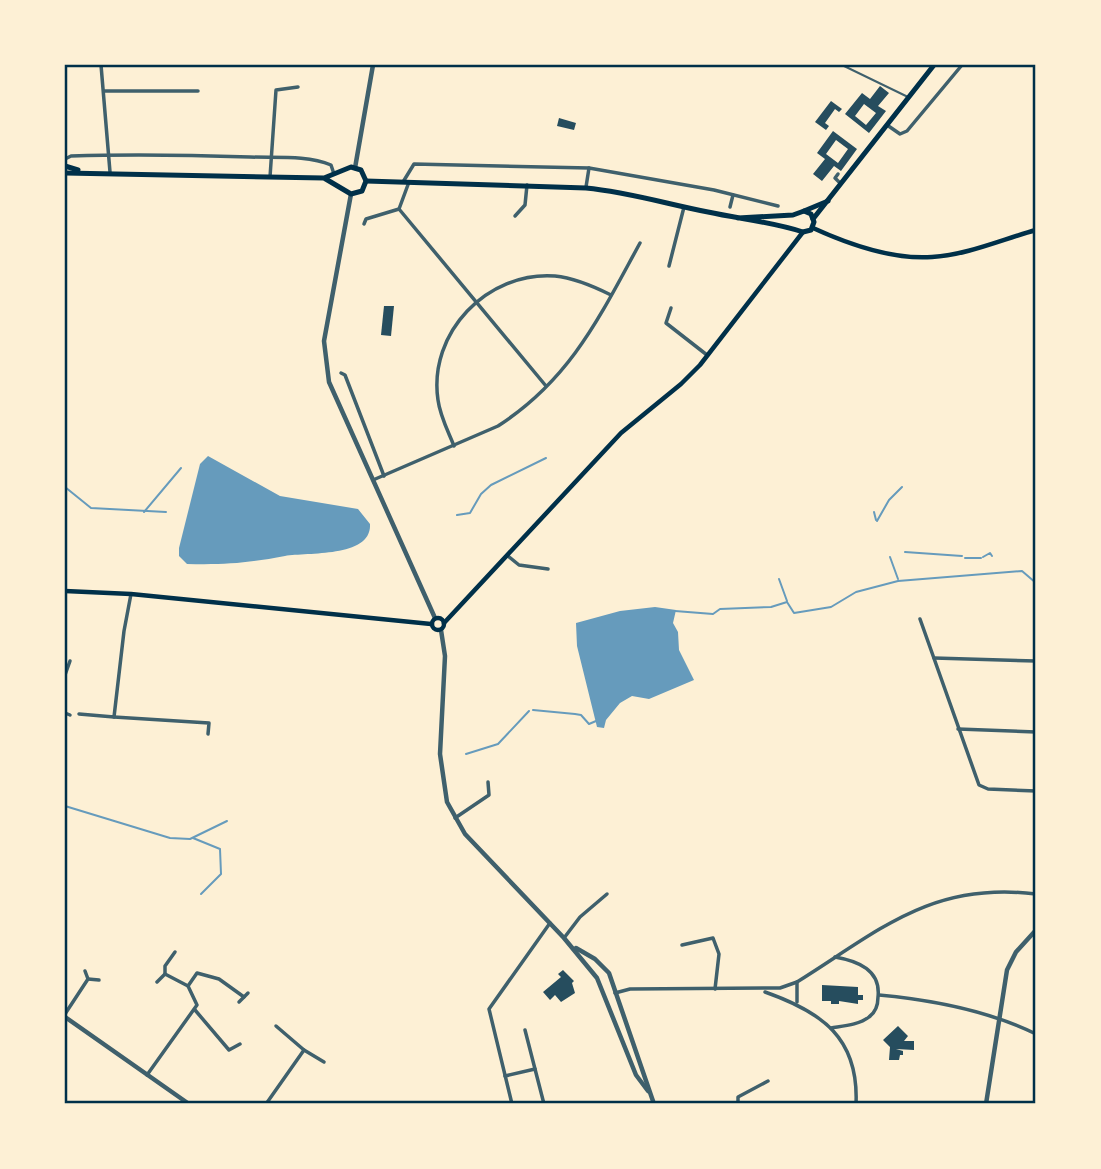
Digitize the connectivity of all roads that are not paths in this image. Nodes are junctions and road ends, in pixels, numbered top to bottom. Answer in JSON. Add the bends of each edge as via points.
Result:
{"nodes":[{"id":1,"x":102,"y":65,"type":"edge"},
{"id":2,"x":373,"y":65,"type":"edge"},
{"id":3,"x":842,"y":65,"type":"edge"},
{"id":4,"x":934,"y":65,"type":"edge"},
{"id":5,"x":962,"y":65,"type":"edge"},
{"id":6,"x":298,"y":87,"type":"dead end"},
{"id":7,"x":104,"y":91,"type":"junction"},
{"id":8,"x":198,"y":91,"type":"dead end"},
{"id":9,"x":909,"y":97,"type":"junction"},
{"id":10,"x":887,"y":125,"type":"junction"},
{"id":11,"x":108,"y":154,"type":"junction"},
{"id":12,"x":271,"y":158,"type":"junction"},
{"id":13,"x":65,"y":159,"type":"edge"},
{"id":14,"x":65,"y":166,"type":"edge"},
{"id":15,"x":355,"y":167,"type":"junction"},
{"id":16,"x":589,"y":168,"type":"junction"},
{"id":17,"x":80,"y":171,"type":"junction"},
{"id":18,"x":110,"y":172,"type":"junction"},
{"id":19,"x":65,"y":173,"type":"edge"},
{"id":20,"x":342,"y":173,"type":"junction"},
{"id":21,"x":838,"y":174,"type":"dead end"},
{"id":22,"x":334,"y":175,"type":"junction"},
{"id":23,"x":271,"y":177,"type":"junction"},
{"id":24,"x":324,"y":178,"type":"junction"},
{"id":25,"x":366,"y":181,"type":"junction"},
{"id":26,"x":406,"y":182,"type":"junction"},
{"id":27,"x":841,"y":185,"type":"junction"},
{"id":28,"x":340,"y":186,"type":"junction"},
{"id":29,"x":527,"y":186,"type":"junction"},
{"id":30,"x":586,"y":188,"type":"junction"},
{"id":31,"x":351,"y":194,"type":"junction"},
{"id":32,"x":733,"y":195,"type":"junction"},
{"id":33,"x":831,"y":200,"type":"junction"},
{"id":34,"x":778,"y":206,"type":"dead end"},
{"id":35,"x":684,"y":207,"type":"junction"},
{"id":36,"x":730,"y":207,"type":"dead end"},
{"id":37,"x":398,"y":209,"type":"junction"},
{"id":38,"x":804,"y":211,"type":"junction"},
{"id":39,"x":793,"y":215,"type":"junction"},
{"id":40,"x":515,"y":216,"type":"dead end"},
{"id":41,"x":738,"y":218,"type":"junction"},
{"id":42,"x":813,"y":219,"type":"junction"},
{"id":43,"x":363,"y":224,"type":"dead end"},
{"id":44,"x":793,"y":227,"type":"junction"},
{"id":45,"x":813,"y":228,"type":"junction"},
{"id":46,"x":1036,"y":230,"type":"edge"},
{"id":47,"x":803,"y":232,"type":"junction"},
{"id":48,"x":640,"y":243,"type":"dead end"},
{"id":49,"x":669,"y":266,"type":"dead end"},
{"id":50,"x":611,"y":295,"type":"junction"},
{"id":51,"x":476,"y":301,"type":"junction"},
{"id":52,"x":671,"y":308,"type":"dead end"},
{"id":53,"x":707,"y":355,"type":"junction"},
{"id":54,"x":341,"y":373,"type":"dead end"},
{"id":55,"x":546,"y":386,"type":"junction"},
{"id":56,"x":454,"y":446,"type":"junction"},
{"id":57,"x":384,"y":476,"type":"junction"},
{"id":58,"x":372,"y":481,"type":"junction"},
{"id":59,"x":508,"y":556,"type":"junction"},
{"id":60,"x":548,"y":569,"type":"dead end"},
{"id":61,"x":65,"y":591,"type":"edge"},
{"id":62,"x":131,"y":594,"type":"junction"},
{"id":63,"x":435,"y":618,"type":"junction"},
{"id":64,"x":920,"y":619,"type":"dead end"},
{"id":65,"x":444,"y":623,"type":"junction"},
{"id":66,"x":431,"y":624,"type":"junction"},
{"id":67,"x":441,"y":629,"type":"junction"},
{"id":68,"x":934,"y":658,"type":"junction"},
{"id":69,"x":70,"y":661,"type":"dead end"},
{"id":70,"x":1036,"y":661,"type":"edge"},
{"id":71,"x":65,"y":675,"type":"edge"},
{"id":72,"x":79,"y":714,"type":"dead end"},
{"id":73,"x":114,"y":717,"type":"junction"},
{"id":74,"x":958,"y":729,"type":"junction"},
{"id":75,"x":1036,"y":732,"type":"edge"},
{"id":76,"x":208,"y":734,"type":"dead end"},
{"id":77,"x":488,"y":782,"type":"dead end"},
{"id":78,"x":1036,"y":791,"type":"edge"},
{"id":79,"x":455,"y":818,"type":"junction"},
{"id":80,"x":607,"y":894,"type":"dead end"},
{"id":81,"x":1036,"y":894,"type":"edge"},
{"id":82,"x":550,"y":923,"type":"junction"},
{"id":83,"x":1036,"y":930,"type":"edge"},
{"id":84,"x":565,"y":938,"type":"junction"},
{"id":85,"x":682,"y":945,"type":"dead end"},
{"id":86,"x":572,"y":946,"type":"junction"},
{"id":87,"x":175,"y":952,"type":"dead end"},
{"id":88,"x":835,"y":957,"type":"junction"},
{"id":89,"x":85,"y":971,"type":"dead end"},
{"id":90,"x":165,"y":974,"type":"junction"},
{"id":91,"x":88,"y":979,"type":"junction"},
{"id":92,"x":99,"y":980,"type":"dead end"},
{"id":93,"x":157,"y":982,"type":"dead end"},
{"id":94,"x":797,"y":982,"type":"junction"},
{"id":95,"x":188,"y":986,"type":"junction"},
{"id":96,"x":715,"y":989,"type":"junction"},
{"id":97,"x":762,"y":990,"type":"junction"},
{"id":98,"x":248,"y":993,"type":"dead end"},
{"id":99,"x":615,"y":993,"type":"junction"},
{"id":100,"x":879,"y":995,"type":"junction"},
{"id":101,"x":244,"y":997,"type":"junction"},
{"id":102,"x":239,"y":1002,"type":"dead end"},
{"id":103,"x":797,"y":1002,"type":"junction"},
{"id":104,"x":620,"y":1008,"type":"junction"},
{"id":105,"x":195,"y":1010,"type":"junction"},
{"id":106,"x":610,"y":1011,"type":"junction"},
{"id":107,"x":65,"y":1016,"type":"edge"},
{"id":108,"x":1000,"y":1018,"type":"junction"},
{"id":109,"x":276,"y":1026,"type":"dead end"},
{"id":110,"x":831,"y":1028,"type":"junction"},
{"id":111,"x":525,"y":1030,"type":"dead end"},
{"id":112,"x":1036,"y":1034,"type":"edge"},
{"id":113,"x":240,"y":1044,"type":"dead end"},
{"id":114,"x":304,"y":1050,"type":"junction"},
{"id":115,"x":324,"y":1062,"type":"dead end"},
{"id":116,"x":535,"y":1069,"type":"junction"},
{"id":117,"x":147,"y":1075,"type":"junction"},
{"id":118,"x":505,"y":1076,"type":"junction"},
{"id":119,"x":768,"y":1081,"type":"dead end"},
{"id":120,"x":648,"y":1091,"type":"junction"},
{"id":121,"x":189,"y":1104,"type":"edge"},
{"id":122,"x":266,"y":1104,"type":"edge"},
{"id":123,"x":512,"y":1104,"type":"edge"},
{"id":124,"x":544,"y":1104,"type":"edge"},
{"id":125,"x":654,"y":1104,"type":"edge"},
{"id":126,"x":738,"y":1104,"type":"edge"},
{"id":127,"x":856,"y":1104,"type":"edge"},
{"id":128,"x":986,"y":1104,"type":"edge"}],
"edges":[{"from":1,"to":7,"type":"street"},
{"from":2,"to":15,"type":"street"},
{"from":3,"to":9,"type":"lane"},
{"from":4,"to":9,"type":"main road"},
{"from":5,"to":10,"type":"street","via":[[907,131],[900,134]]},
{"from":6,"to":12,"type":"street","via":[[276,90]]},
{"from":7,"to":8,"type":"street"},
{"from":7,"to":11,"type":"street"},
{"from":9,"to":10,"type":"main road"},
{"from":10,"to":27,"type":"main road"},
{"from":11,"to":12,"type":"street"},
{"from":11,"to":13,"type":"street"},
{"from":11,"to":18,"type":"street"},
{"from":12,"to":22,"type":"street","via":[[321,160],[331,165]]},
{"from":12,"to":23,"type":"street"},
{"from":14,"to":17,"type":"main road"},
{"from":15,"to":20,"type":"main road"},
{"from":15,"to":25,"type":"main road"},
{"from":16,"to":26,"type":"street","via":[[414,164]]},
{"from":16,"to":30,"type":"street"},
{"from":16,"to":32,"type":"street"},
{"from":17,"to":18,"type":"main road"},
{"from":17,"to":19,"type":"main road"},
{"from":18,"to":23,"type":"main road"},
{"from":20,"to":22,"type":"main road"},
{"from":20,"to":28,"type":"main road"},
{"from":21,"to":27,"type":"street","via":[[835,178]]},
{"from":22,"to":24,"type":"main road"},
{"from":23,"to":24,"type":"main road"},
{"from":24,"to":28,"type":"main road"},
{"from":25,"to":26,"type":"main road"},
{"from":25,"to":31,"type":"main road","via":[[362,191]]},
{"from":26,"to":29,"type":"main road"},
{"from":26,"to":37,"type":"street"},
{"from":27,"to":33,"type":"main road"},
{"from":28,"to":31,"type":"main road"},
{"from":29,"to":30,"type":"main road"},
{"from":29,"to":40,"type":"street","via":[[525,205]]},
{"from":30,"to":35,"type":"main road"},
{"from":31,"to":58,"type":"street","via":[[324,360]]},
{"from":32,"to":34,"type":"street"},
{"from":32,"to":36,"type":"street"},
{"from":33,"to":38,"type":"main road"},
{"from":33,"to":42,"type":"main road"},
{"from":35,"to":41,"type":"main road"},
{"from":35,"to":49,"type":"street"},
{"from":37,"to":43,"type":"street"},
{"from":37,"to":51,"type":"street"},
{"from":38,"to":39,"type":"main road"},
{"from":38,"to":42,"type":"main road"},
{"from":39,"to":41,"type":"main road"},
{"from":39,"to":44,"type":"main road"},
{"from":41,"to":44,"type":"main road"},
{"from":42,"to":45,"type":"main road"},
{"from":44,"to":47,"type":"main road"},
{"from":45,"to":46,"type":"main road","via":[[845,242],[929,258]]},
{"from":45,"to":47,"type":"main road"},
{"from":47,"to":53,"type":"main road"},
{"from":48,"to":50,"type":"street"},
{"from":50,"to":51,"type":"street","via":[[572,279],[537,276],[506,283]]},
{"from":50,"to":55,"type":"street","via":[[578,354]]},
{"from":51,"to":55,"type":"street"},
{"from":51,"to":56,"type":"street","via":[[450,333],[437,374],[439,410]]},
{"from":52,"to":53,"type":"street","via":[[666,323]]},
{"from":53,"to":59,"type":"main road","via":[[681,384],[621,433]]},
{"from":54,"to":57,"type":"street"},
{"from":55,"to":56,"type":"street","via":[[514,416]]},
{"from":56,"to":57,"type":"street"},
{"from":57,"to":58,"type":"street"},
{"from":58,"to":63,"type":"street"},
{"from":59,"to":60,"type":"street","via":[[519,565]]},
{"from":59,"to":65,"type":"main road"},
{"from":61,"to":62,"type":"main road"},
{"from":62,"to":66,"type":"main road"},
{"from":62,"to":73,"type":"street"},
{"from":63,"to":65,"type":"main road"},
{"from":63,"to":66,"type":"main road"},
{"from":64,"to":68,"type":"street"},
{"from":65,"to":67,"type":"main road"},
{"from":66,"to":67,"type":"main road"},
{"from":67,"to":79,"type":"street","via":[[445,656],[441,778]]},
{"from":68,"to":70,"type":"street"},
{"from":68,"to":74,"type":"street"},
{"from":69,"to":71,"type":"street"},
{"from":72,"to":73,"type":"street"},
{"from":73,"to":76,"type":"street","via":[[209,723]]},
{"from":74,"to":75,"type":"street"},
{"from":74,"to":78,"type":"street","via":[[976,780],[984,787]]},
{"from":77,"to":79,"type":"street","via":[[489,795]]},
{"from":79,"to":82,"type":"street"},
{"from":80,"to":84,"type":"street","via":[[580,917]]},
{"from":81,"to":88,"type":"street","via":[[974,895],[925,906],[891,920]]},
{"from":82,"to":84,"type":"street"},
{"from":82,"to":118,"type":"street","via":[[491,1004],[489,1015]]},
{"from":83,"to":108,"type":"street","via":[[1010,963]]},
{"from":84,"to":86,"type":"street"},
{"from":85,"to":96,"type":"street","via":[[713,938],[719,954]]},
{"from":86,"to":99,"type":"street","via":[[603,965]]},
{"from":86,"to":106,"type":"street","via":[[597,978]]},
{"from":87,"to":90,"type":"street"},
{"from":88,"to":94,"type":"street"},
{"from":88,"to":100,"type":"street","via":[[871,971]]},
{"from":89,"to":91,"type":"street"},
{"from":90,"to":93,"type":"street"},
{"from":90,"to":95,"type":"street"},
{"from":91,"to":92,"type":"street"},
{"from":91,"to":107,"type":"street"},
{"from":94,"to":97,"type":"street"},
{"from":94,"to":103,"type":"street"},
{"from":95,"to":101,"type":"street","via":[[197,973],[208,974]]},
{"from":95,"to":105,"type":"street","via":[[196,999]]},
{"from":96,"to":97,"type":"street"},
{"from":96,"to":99,"type":"street"},
{"from":97,"to":103,"type":"street"},
{"from":98,"to":101,"type":"street"},
{"from":99,"to":104,"type":"street"},
{"from":100,"to":108,"type":"street","via":[[942,1003]]},
{"from":100,"to":110,"type":"street","via":[[866,1020]]},
{"from":101,"to":102,"type":"street"},
{"from":103,"to":110,"type":"street"},
{"from":104,"to":106,"type":"street"},
{"from":104,"to":120,"type":"street"},
{"from":105,"to":113,"type":"street","via":[[229,1050]]},
{"from":105,"to":117,"type":"street"},
{"from":106,"to":120,"type":"street","via":[[636,1075]]},
{"from":107,"to":117,"type":"street"},
{"from":108,"to":112,"type":"street"},
{"from":108,"to":128,"type":"street"},
{"from":109,"to":114,"type":"street"},
{"from":110,"to":127,"type":"street","via":[[851,1059]]},
{"from":111,"to":116,"type":"street"},
{"from":114,"to":115,"type":"street"},
{"from":114,"to":122,"type":"street"},
{"from":116,"to":118,"type":"street"},
{"from":116,"to":124,"type":"street"},
{"from":117,"to":121,"type":"street"},
{"from":118,"to":123,"type":"street"},
{"from":119,"to":126,"type":"street","via":[[738,1097]]},
{"from":120,"to":125,"type":"street"}]}
